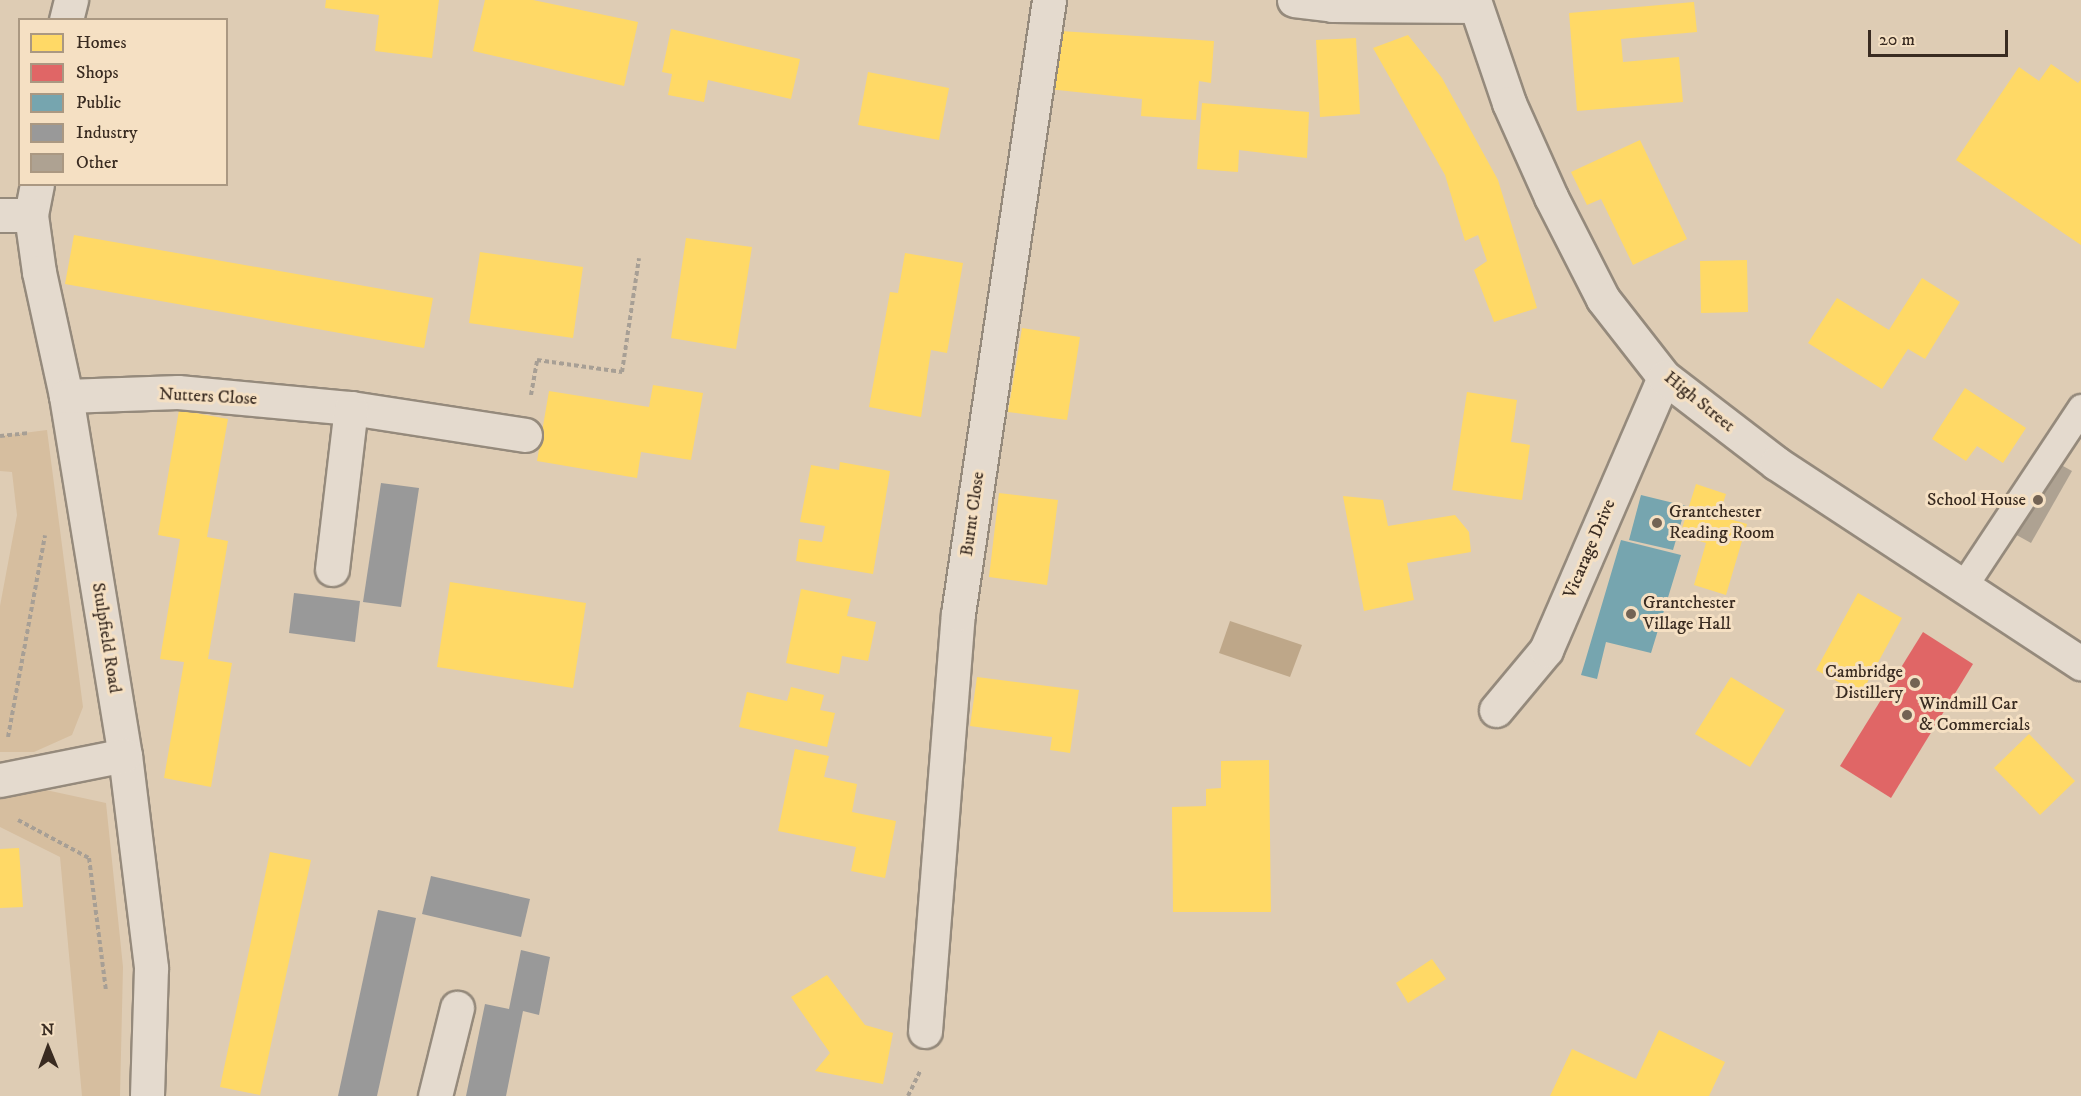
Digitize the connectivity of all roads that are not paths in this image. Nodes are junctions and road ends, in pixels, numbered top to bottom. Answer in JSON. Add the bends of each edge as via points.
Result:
{"nodes":[{"id":1,"x":71,"y":0,"type":"edge"},
{"id":2,"x":1049,"y":0,"type":"edge"},
{"id":3,"x":1294,"y":0,"type":"edge"},
{"id":4,"x":1474,"y":3,"type":"edge"},
{"id":5,"x":66,"y":18,"type":"edge"},
{"id":6,"x":22,"y":205,"type":"edge"},
{"id":7,"x":1664,"y":377,"type":"junction"},
{"id":8,"x":66,"y":396,"type":"junction"},
{"id":9,"x":351,"y":408,"type":"junction"},
{"id":10,"x":2081,"y":408,"type":"edge"},
{"id":11,"x":525,"y":435,"type":"road end"},
{"id":12,"x":332,"y":569,"type":"dead end"},
{"id":13,"x":1962,"y":588,"type":"junction"},
{"id":14,"x":2081,"y":663,"type":"edge"},
{"id":15,"x":1496,"y":710,"type":"dead end"},
{"id":16,"x":125,"y":755,"type":"junction"},
{"id":17,"x":4,"y":781,"type":"edge"},
{"id":18,"x":456,"y":1008,"type":"dead end"},
{"id":19,"x":925,"y":1031,"type":"dead end"},
{"id":20,"x":147,"y":1096,"type":"edge"},
{"id":21,"x":435,"y":1096,"type":"edge"}],
"edges":[{"from":1,"to":5,"type":"street"},
{"from":2,"to":19,"type":"street","name":"Burnt Close","via":[[958,614]]},
{"from":3,"to":4,"type":"street","via":[[1332,5]]},
{"from":4,"to":7,"type":"street","name":"High Street","via":[[1509,103],[1557,208],[1604,299]]},
{"from":6,"to":8,"type":"street","name":"Stulpfield Road"},
{"from":7,"to":13,"type":"street","name":"High Street","via":[[1776,463]]},
{"from":7,"to":15,"type":"street","name":"Vicarage Drive","via":[[1546,650]]},
{"from":8,"to":9,"type":"street","name":"Nutters Close","via":[[177,392]]},
{"from":8,"to":16,"type":"street","name":"Stulpfield Road"},
{"from":9,"to":11,"type":"street","name":"Nutters Close"},
{"from":9,"to":12,"type":"street"},
{"from":10,"to":13,"type":"lane"},
{"from":13,"to":14,"type":"street","name":"High Street"},
{"from":16,"to":17,"type":"street"},
{"from":16,"to":20,"type":"street","name":"Stulpfield Road","via":[[151,968]]},
{"from":18,"to":21,"type":"street"}]}
